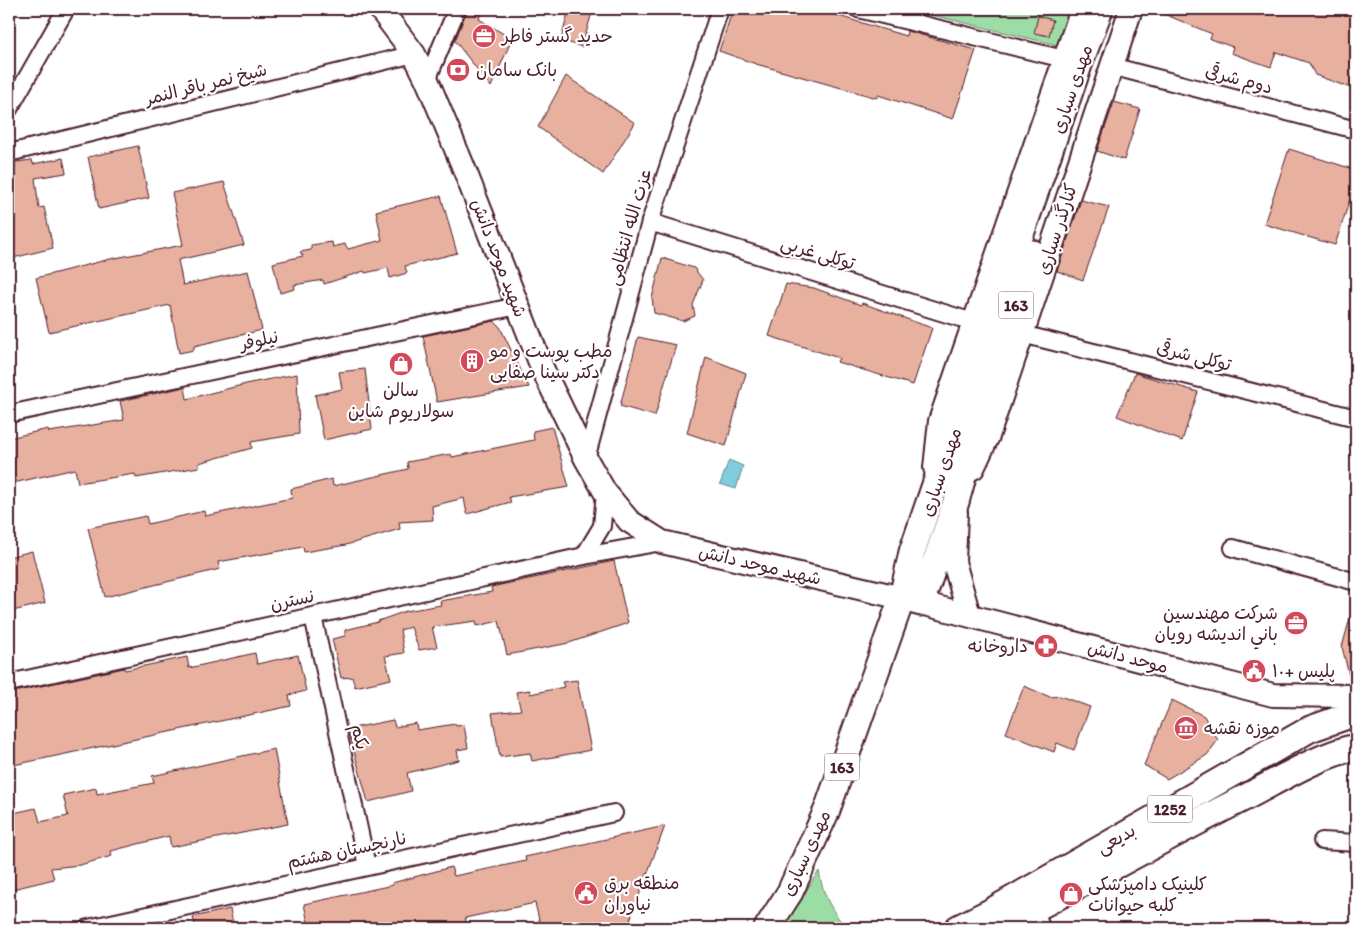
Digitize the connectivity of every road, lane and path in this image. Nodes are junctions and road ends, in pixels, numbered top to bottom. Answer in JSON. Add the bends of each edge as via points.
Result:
{"nodes":[{"id":1,"x":66,"y":9,"type":"edge"},
{"id":2,"x":380,"y":9,"type":"edge"},
{"id":3,"x":457,"y":9,"type":"edge"},
{"id":4,"x":858,"y":9,"type":"edge"},
{"id":5,"x":1082,"y":9,"type":"edge"},
{"id":6,"x":1100,"y":9,"type":"edge"},
{"id":7,"x":1115,"y":9,"type":"edge"},
{"id":8,"x":1131,"y":9,"type":"edge"},
{"id":9,"x":714,"y":11,"type":"edge"},
{"id":10,"x":414,"y":54,"type":"junction"},
{"id":11,"x":1064,"y":59,"type":"junction"},
{"id":12,"x":1111,"y":66,"type":"junction"},
{"id":13,"x":427,"y":80,"type":"junction"},
{"id":14,"x":9,"y":109,"type":"edge"},
{"id":15,"x":1356,"y":130,"type":"edge"},
{"id":16,"x":9,"y":154,"type":"edge"},
{"id":17,"x":650,"y":222,"type":"junction"},
{"id":18,"x":517,"y":306,"type":"junction"},
{"id":19,"x":974,"y":322,"type":"junction"},
{"id":20,"x":1022,"y":334,"type":"junction"},
{"id":21,"x":9,"y":414,"type":"edge"},
{"id":22,"x":1356,"y":418,"type":"edge"},
{"id":23,"x":586,"y":459,"type":"junction"},
{"id":24,"x":605,"y":492,"type":"junction"},
{"id":25,"x":944,"y":499,"type":"junction"},
{"id":26,"x":662,"y":542,"type":"junction"},
{"id":27,"x":1233,"y":548,"type":"dead end"},
{"id":28,"x":584,"y":556,"type":"junction"},
{"id":29,"x":1356,"y":582,"type":"edge"},
{"id":30,"x":912,"y":601,"type":"junction"},
{"id":31,"x":969,"y":615,"type":"junction"},
{"id":32,"x":314,"y":616,"type":"junction"},
{"id":33,"x":9,"y":683,"type":"edge"},
{"id":34,"x":1356,"y":696,"type":"edge"},
{"id":35,"x":1356,"y":713,"type":"edge"},
{"id":36,"x":1356,"y":747,"type":"edge"},
{"id":37,"x":614,"y":813,"type":"dead end"},
{"id":38,"x":1322,"y":842,"type":"dead end"},
{"id":39,"x":1356,"y":843,"type":"edge"},
{"id":40,"x":367,"y":866,"type":"junction"},
{"id":41,"x":1038,"y":919,"type":"edge"},
{"id":42,"x":88,"y":928,"type":"edge"},
{"id":43,"x":767,"y":928,"type":"edge"},
{"id":44,"x":958,"y":928,"type":"edge"},
{"id":45,"x":997,"y":928,"type":"edge"}],
"edges":[{"from":1,"to":14,"type":"street"},
{"from":2,"to":10,"type":"main road"},
{"from":3,"to":13,"type":"street"},
{"from":4,"to":11,"type":"street"},
{"from":5,"to":11,"type":"main road"},
{"from":6,"to":25,"type":"main road","name":"مهدی سباری","number":"163","via":[[1076,74]]},
{"from":7,"to":25,"type":"main road","name":"مهدی سباری","number":"163","via":[[975,433]]},
{"from":8,"to":12,"type":"main road","name":"کنارگذر سباری"},
{"from":9,"to":17,"type":"street","name":"عزت الله انتظامی"},
{"from":10,"to":13,"type":"main road","name":"شهید موحد دانش"},
{"from":10,"to":16,"type":"street","name":"شیخ نمر باقر النمر"},
{"from":11,"to":19,"type":"main road"},
{"from":12,"to":15,"type":"street","name":"دوم شرقی"},
{"from":12,"to":20,"type":"main road","name":"کنارگذر سباری"},
{"from":13,"to":18,"type":"main road","name":"شهید موحد دانش"},
{"from":17,"to":19,"type":"street","name":"توکلی غربی"},
{"from":17,"to":23,"type":"street","name":"عزت الله انتظامی"},
{"from":18,"to":21,"type":"street","name":"نیلوفر"},
{"from":18,"to":23,"type":"main road","name":"شهید موحد دانش","via":[[543,370]]},
{"from":19,"to":25,"type":"main road","via":[[940,421]]},
{"from":20,"to":22,"type":"street","name":"توکلی شرقی"},
{"from":20,"to":25,"type":"main road","name":"کنارگذر سباری","via":[[988,436]]},
{"from":23,"to":24,"type":"main road","name":"شهید موحد دانش"},
{"from":24,"to":26,"type":"main road","name":"شهید موحد دانش","via":[[629,521]]},
{"from":24,"to":28,"type":"street","via":[[602,526]]},
{"from":25,"to":30,"type":"main road","name":"مهدی سباری","number":"163","via":[[912,552]]},
{"from":25,"to":31,"type":"main road","via":[[954,562]]},
{"from":26,"to":28,"type":"street","name":"نسترن"},
{"from":26,"to":30,"type":"main road","name":"شهید موحد دانش"},
{"from":27,"to":29,"type":"street"},
{"from":28,"to":32,"type":"street","name":"نسترن"},
{"from":30,"to":31,"type":"main road","name":"موحد دانش"},
{"from":30,"to":43,"type":"main road","name":"مهدی سباری","number":"163","via":[[827,810],[790,892]]},
{"from":31,"to":34,"type":"main road","name":"موحد دانش","via":[[1274,695]]},
{"from":32,"to":33,"type":"street","name":"نسترن"},
{"from":32,"to":40,"type":"street","name":"یکم"},
{"from":35,"to":44,"type":"main road","name":"بدیعی","number":"1252","via":[[1310,729]]},
{"from":36,"to":41,"type":"main road","name":"بدیعی","number":"1252","via":[[1318,760],[1204,818]]},
{"from":37,"to":40,"type":"street","name":"نارنجستان هشتم"},
{"from":38,"to":39,"type":"street"},
{"from":40,"to":42,"type":"street","name":"نارنجستان هشتم"},
{"from":41,"to":45,"type":"main road","name":"بدیعی","number":"1252"}]}
